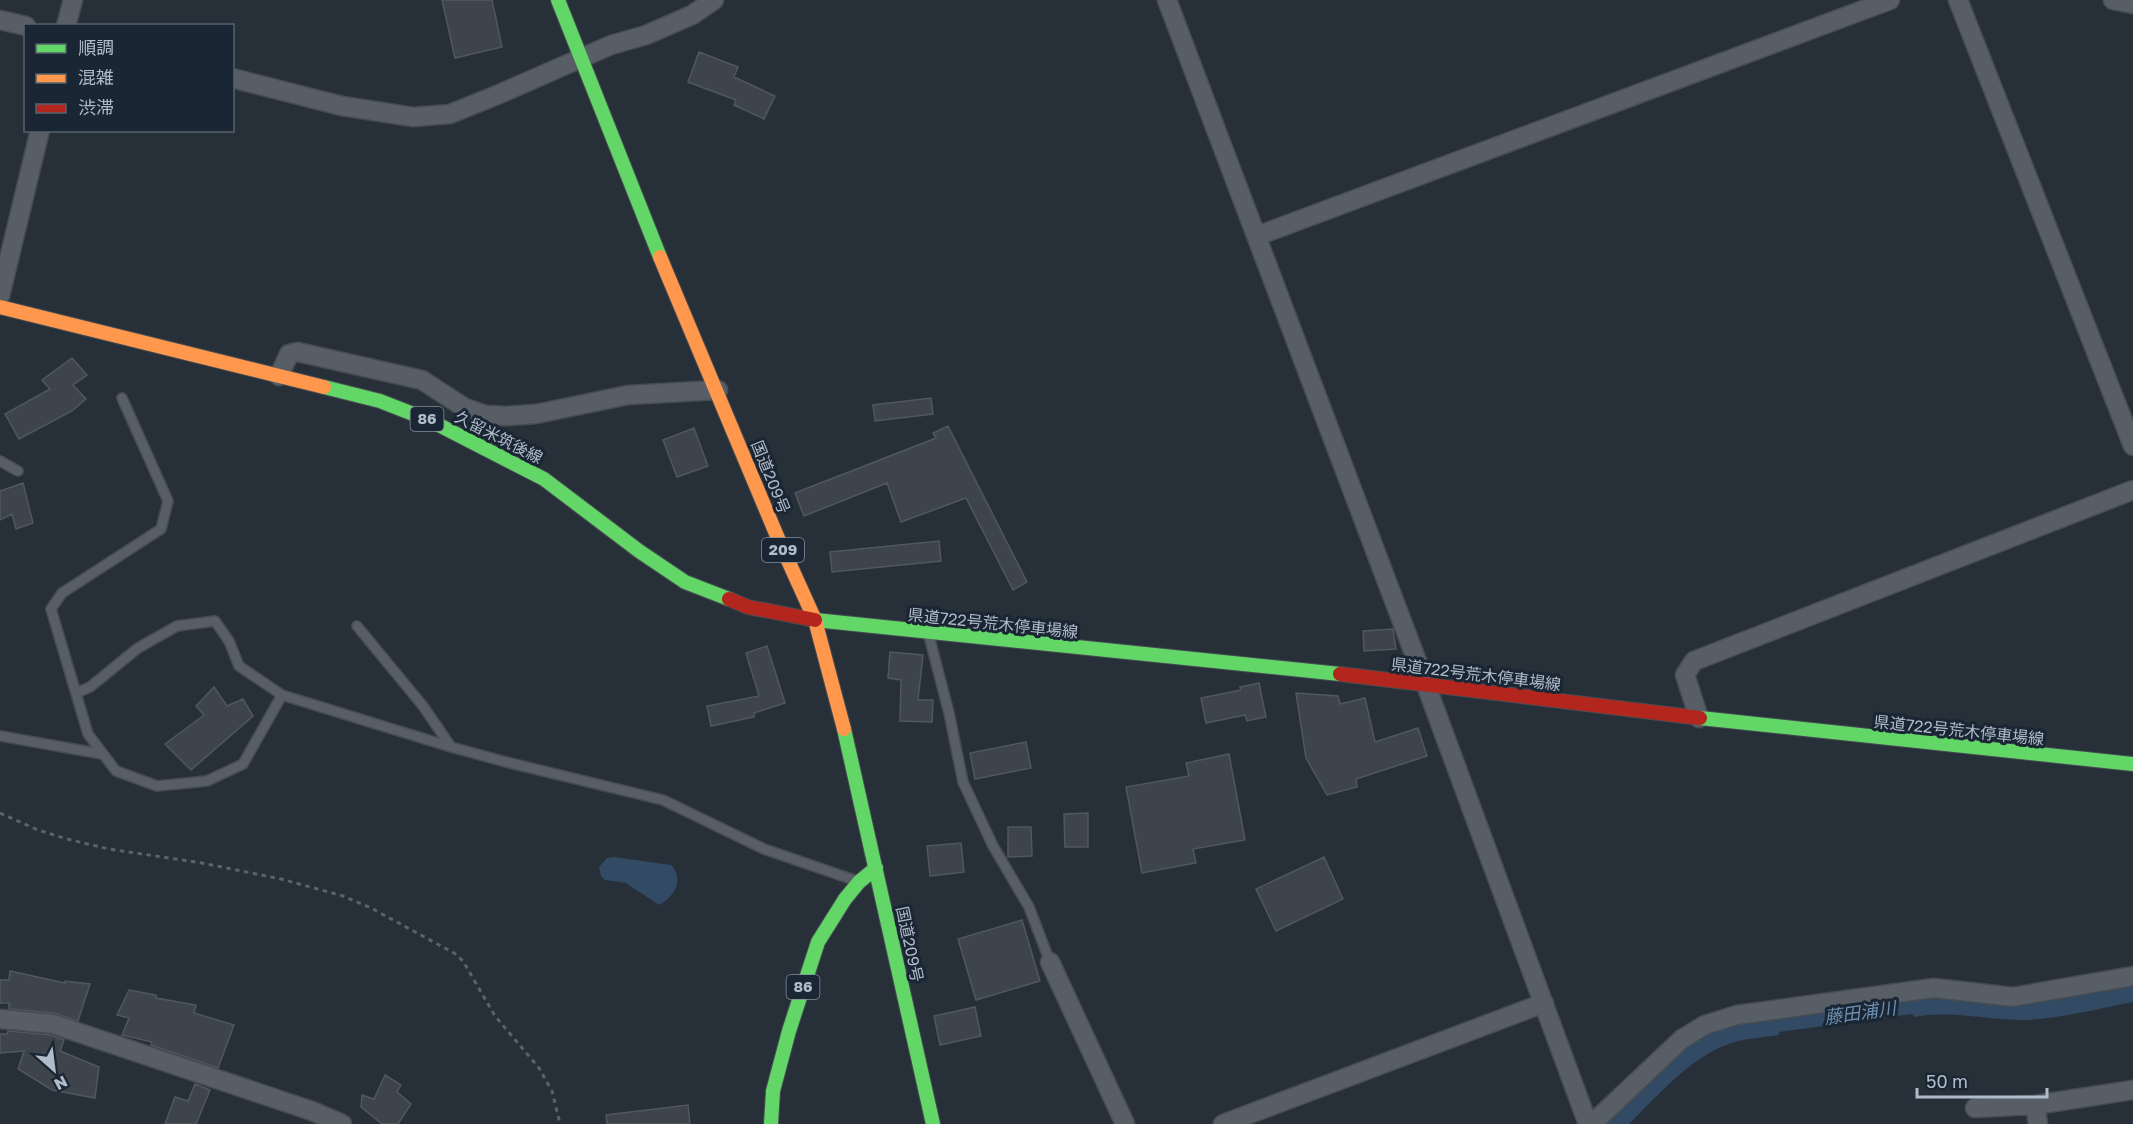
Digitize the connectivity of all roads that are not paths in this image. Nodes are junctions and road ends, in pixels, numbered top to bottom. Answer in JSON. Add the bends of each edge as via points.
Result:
{"nodes":[{"id":1,"x":73,"y":0,"type":"edge"},
{"id":2,"x":558,"y":0,"type":"edge"},
{"id":3,"x":714,"y":0,"type":"edge"},
{"id":4,"x":1167,"y":0,"type":"edge"},
{"id":5,"x":1890,"y":0,"type":"edge"},
{"id":6,"x":1958,"y":0,"type":"edge"},
{"id":7,"x":2113,"y":0,"type":"edge"},
{"id":8,"x":2133,"y":4,"type":"edge"},
{"id":9,"x":0,"y":20,"type":"edge"},
{"id":10,"x":67,"y":24,"type":"edge"},
{"id":11,"x":24,"y":26,"type":"edge"},
{"id":12,"x":581,"y":58,"type":"junction"},
{"id":13,"x":234,"y":79,"type":"edge"},
{"id":14,"x":40,"y":132,"type":"edge"},
{"id":15,"x":1257,"y":236,"type":"junction"},
{"id":16,"x":0,"y":296,"type":"edge"},
{"id":17,"x":0,"y":307,"type":"edge"},
{"id":18,"x":279,"y":376,"type":"junction"},
{"id":19,"x":718,"y":390,"type":"junction"},
{"id":20,"x":122,"y":398,"type":"dead end"},
{"id":21,"x":2133,"y":446,"type":"edge"},
{"id":22,"x":0,"y":461,"type":"edge"},
{"id":23,"x":18,"y":471,"type":"dead end"},
{"id":24,"x":2133,"y":490,"type":"edge"},
{"id":25,"x":815,"y":620,"type":"junction"},
{"id":26,"x":357,"y":626,"type":"dead end"},
{"id":27,"x":928,"y":632,"type":"junction"},
{"id":28,"x":1426,"y":685,"type":"junction"},
{"id":29,"x":76,"y":693,"type":"junction"},
{"id":30,"x":282,"y":695,"type":"junction"},
{"id":31,"x":1699,"y":718,"type":"junction"},
{"id":32,"x":0,"y":736,"type":"edge"},
{"id":33,"x":451,"y":747,"type":"junction"},
{"id":34,"x":102,"y":754,"type":"junction"},
{"id":35,"x":2133,"y":764,"type":"edge"},
{"id":36,"x":876,"y":868,"type":"junction"},
{"id":37,"x":859,"y":882,"type":"junction"},
{"id":38,"x":1050,"y":962,"type":"joint"},
{"id":39,"x":2133,"y":976,"type":"edge"},
{"id":40,"x":1544,"y":1003,"type":"junction"},
{"id":41,"x":0,"y":1019,"type":"edge"},
{"id":42,"x":2133,"y":1090,"type":"edge"},
{"id":43,"x":2035,"y":1105,"type":"junction"},
{"id":44,"x":1975,"y":1108,"type":"dead end"},
{"id":45,"x":342,"y":1124,"type":"edge"},
{"id":46,"x":771,"y":1124,"type":"edge"},
{"id":47,"x":933,"y":1124,"type":"edge"},
{"id":48,"x":1125,"y":1124,"type":"edge"},
{"id":49,"x":1223,"y":1124,"type":"edge"},
{"id":50,"x":1590,"y":1124,"type":"edge"},
{"id":51,"x":2038,"y":1124,"type":"edge"}],
"edges":[{"from":1,"to":10,"type":"street"},
{"from":2,"to":12,"type":"main road","name":"国道209号","number":"209"},
{"from":3,"to":12,"type":"street","via":[[692,15]]},
{"from":4,"to":15,"type":"street"},
{"from":5,"to":15,"type":"street"},
{"from":6,"to":21,"type":"street"},
{"from":7,"to":8,"type":"street"},
{"from":9,"to":11,"type":"street"},
{"from":12,"to":13,"type":"street","via":[[450,114],[413,117],[342,106]]},
{"from":12,"to":19,"type":"main road","name":"国道209号","number":"209","via":[[636,200]]},
{"from":14,"to":16,"type":"street"},
{"from":15,"to":28,"type":"street"},
{"from":17,"to":18,"type":"main road","name":"久留米筑後線","number":"86"},
{"from":18,"to":19,"type":"street","via":[[289,354],[298,352],[422,380],[465,408],[506,416],[536,414],[628,395]]},
{"from":18,"to":25,"type":"main road","name":"久留米筑後線","number":"86","via":[[380,401],[430,421],[544,479],[686,582],[748,607]]},
{"from":19,"to":25,"type":"main road","name":"国道209号","number":"209"},
{"from":20,"to":29,"type":"lane","via":[[168,501],[161,529],[62,593],[51,609]]},
{"from":22,"to":23,"type":"lane"},
{"from":24,"to":31,"type":"street","via":[[1694,661],[1685,675]]},
{"from":25,"to":27,"type":"main road","name":"県道722号荒木停車場線"},
{"from":25,"to":36,"type":"main road","name":"国道209号","number":"209"},
{"from":26,"to":33,"type":"lane","via":[[423,706]]},
{"from":27,"to":28,"type":"main road","name":"県道722号荒木停車場線"},
{"from":27,"to":38,"type":"lane","via":[[963,783],[993,846],[1029,907]]},
{"from":28,"to":31,"type":"main road","name":"県道722号荒木停車場線"},
{"from":28,"to":40,"type":"street"},
{"from":29,"to":30,"type":"lane","via":[[90,687],[138,648],[177,626],[215,621],[230,641],[239,666]]},
{"from":29,"to":34,"type":"lane","via":[[88,734]]},
{"from":30,"to":33,"type":"lane"},
{"from":30,"to":34,"type":"lane","via":[[243,764],[207,782],[157,786],[116,771]]},
{"from":31,"to":35,"type":"main road","name":"県道722号荒木停車場線"},
{"from":32,"to":34,"type":"lane"},
{"from":33,"to":37,"type":"lane","via":[[663,800],[764,849]]},
{"from":36,"to":37,"type":"main road","number":"86"},
{"from":36,"to":47,"type":"main road","name":"国道209号","number":"209"},
{"from":37,"to":46,"type":"main road","number":"86","via":[[818,942],[773,1091]]},
{"from":38,"to":48,"type":"street"},
{"from":39,"to":50,"type":"street","via":[[2013,997],[1934,988],[1737,1015],[1705,1025],[1682,1039]]},
{"from":40,"to":49,"type":"street"},
{"from":40,"to":50,"type":"street"},
{"from":41,"to":45,"type":"street","via":[[53,1024]]},
{"from":42,"to":43,"type":"street"},
{"from":43,"to":44,"type":"street"},
{"from":43,"to":51,"type":"street"}]}
